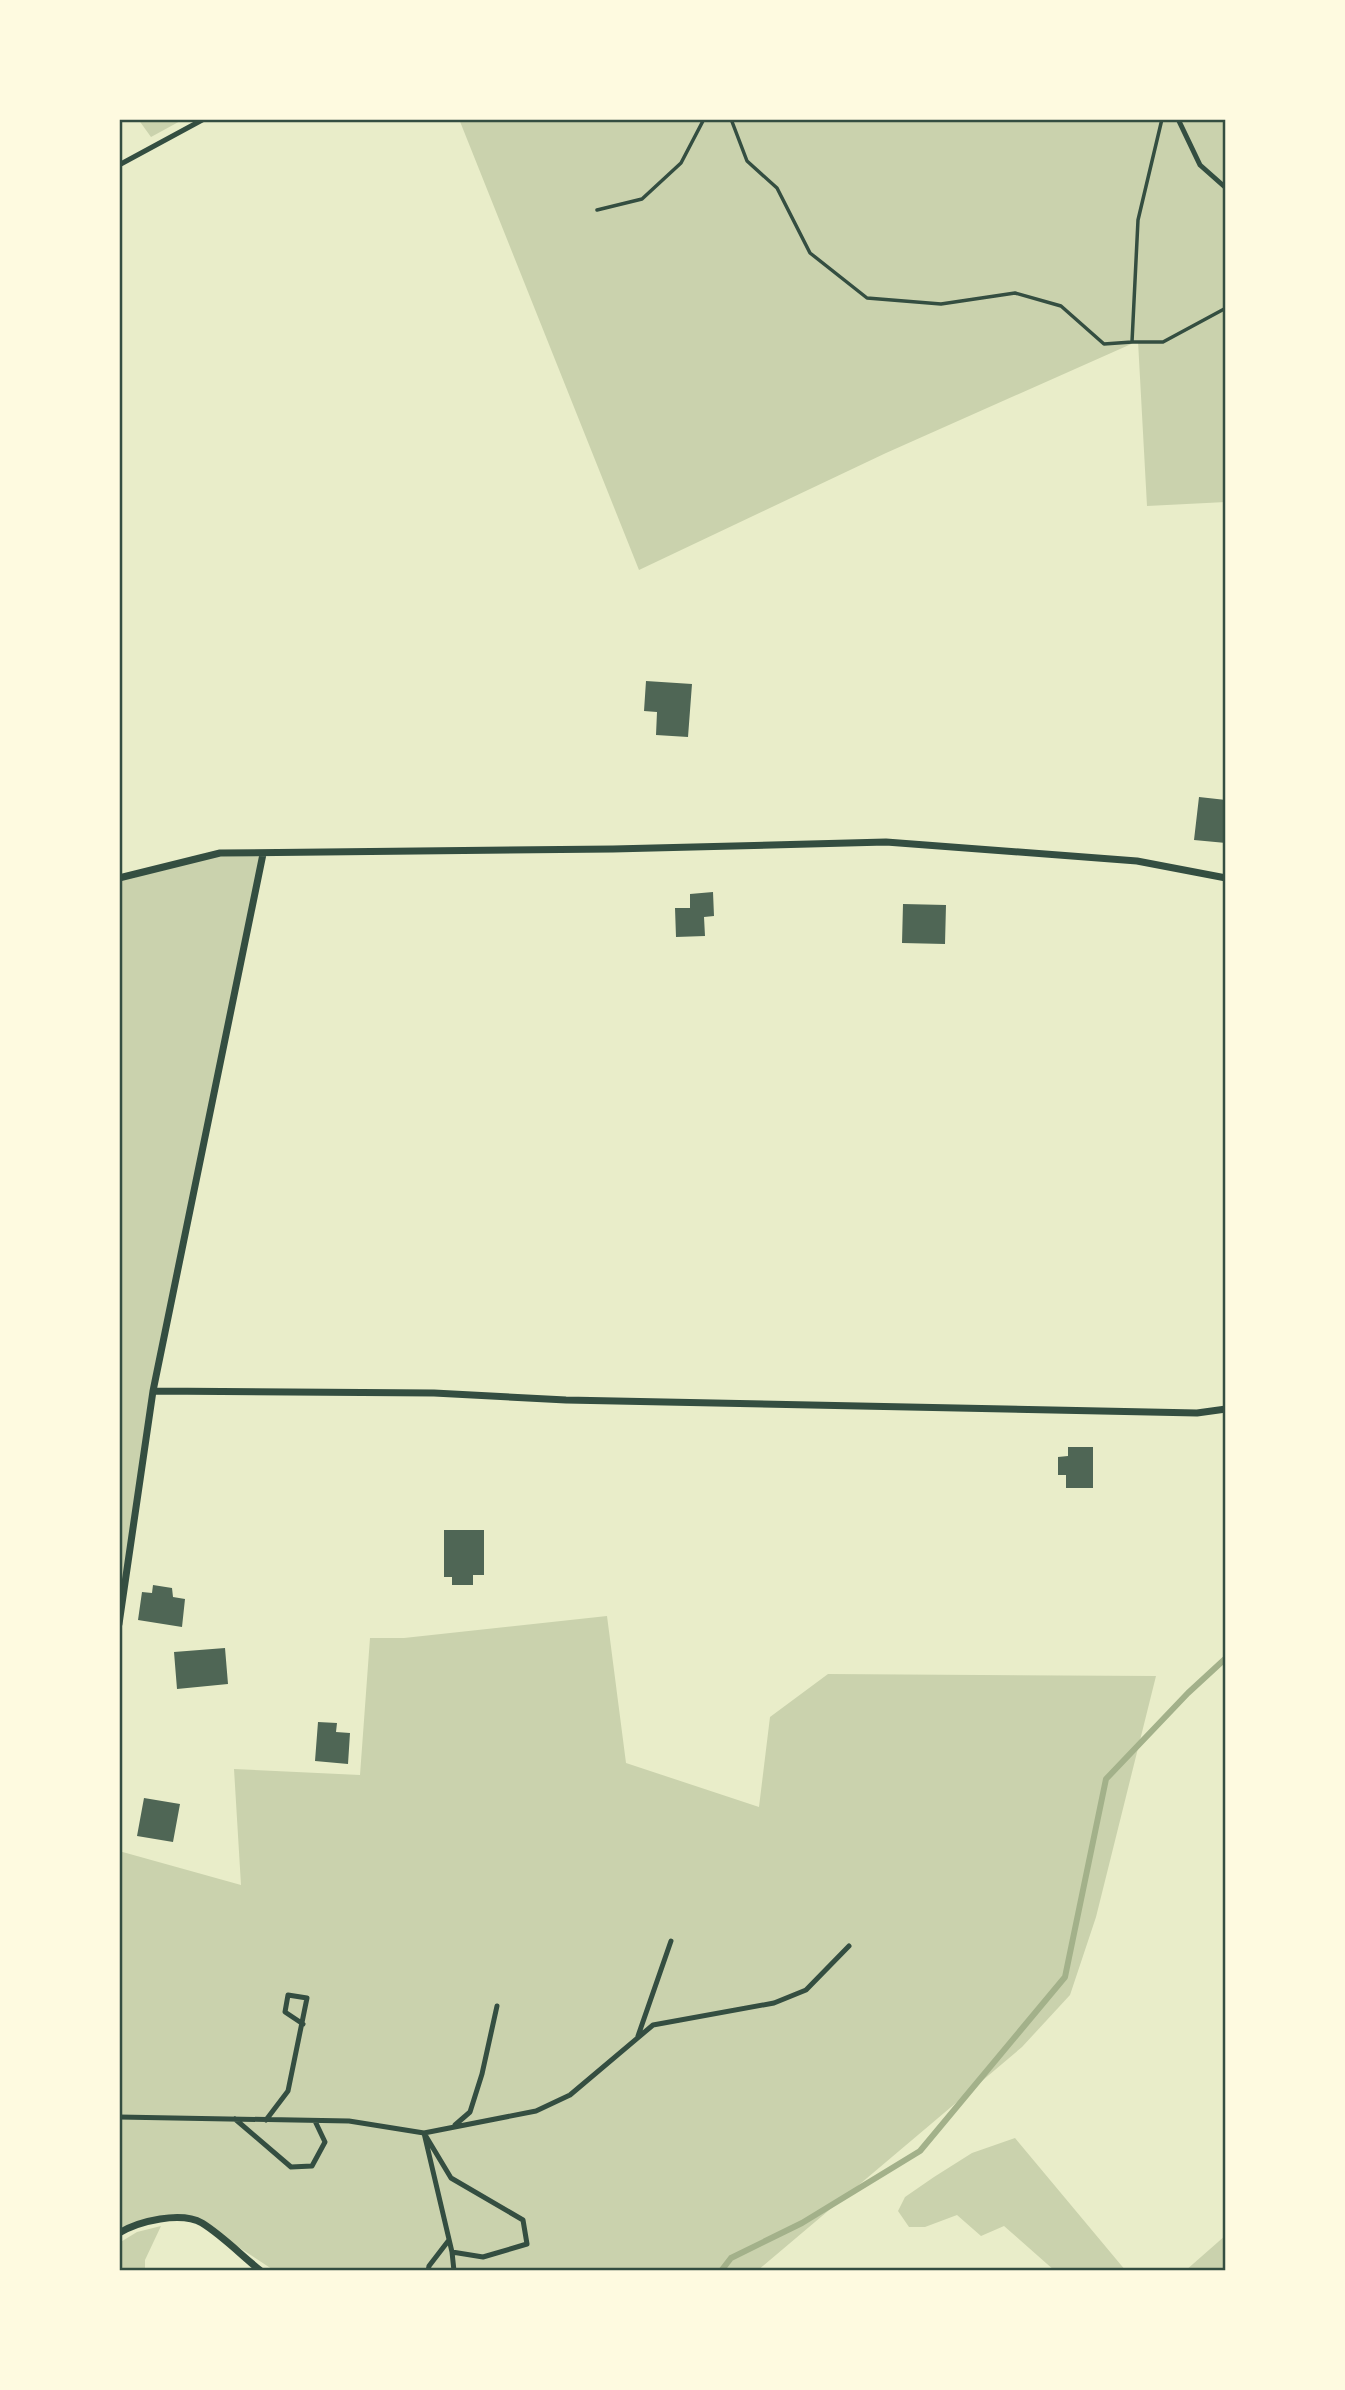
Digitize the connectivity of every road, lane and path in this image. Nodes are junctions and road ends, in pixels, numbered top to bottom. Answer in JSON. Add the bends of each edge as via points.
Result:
{"nodes":[{"id":1,"x":204,"y":119,"type":"edge"},
{"id":2,"x":704,"y":119,"type":"edge"},
{"id":3,"x":731,"y":119,"type":"edge"},
{"id":4,"x":1162,"y":119,"type":"edge"},
{"id":5,"x":1178,"y":119,"type":"edge"},
{"id":6,"x":119,"y":165,"type":"edge"},
{"id":7,"x":1226,"y":188,"type":"edge"},
{"id":8,"x":597,"y":211,"type":"dead end"},
{"id":9,"x":1226,"y":308,"type":"edge"},
{"id":10,"x":1132,"y":342,"type":"junction"},
{"id":11,"x":263,"y":854,"type":"junction"},
{"id":12,"x":119,"y":878,"type":"edge"},
{"id":13,"x":1226,"y":878,"type":"edge"},
{"id":14,"x":153,"y":1391,"type":"junction"},
{"id":15,"x":1226,"y":1409,"type":"edge"},
{"id":16,"x":119,"y":1624,"type":"edge"},
{"id":17,"x":671,"y":1941,"type":"dead end"},
{"id":18,"x":849,"y":1946,"type":"dead end"},
{"id":19,"x":497,"y":2006,"type":"dead end"},
{"id":20,"x":303,"y":2024,"type":"junction"},
{"id":21,"x":637,"y":2039,"type":"junction"},
{"id":22,"x":119,"y":2117,"type":"edge"},
{"id":23,"x":235,"y":2119,"type":"junction"},
{"id":24,"x":266,"y":2120,"type":"junction"},
{"id":25,"x":315,"y":2121,"type":"junction"},
{"id":26,"x":453,"y":2127,"type":"junction"},
{"id":27,"x":424,"y":2133,"type":"junction"},
{"id":28,"x":119,"y":2233,"type":"edge"},
{"id":29,"x":449,"y":2240,"type":"junction"},
{"id":30,"x":453,"y":2252,"type":"junction"},
{"id":31,"x":261,"y":2271,"type":"edge"},
{"id":32,"x":428,"y":2271,"type":"edge"},
{"id":33,"x":454,"y":2271,"type":"edge"}],
"edges":[{"from":1,"to":6,"type":"lane"},
{"from":2,"to":8,"type":"path","via":[[681,163],[642,199]]},
{"from":3,"to":10,"type":"path","via":[[747,161],[776,188],[810,253],[867,298],[941,304],[1015,293],[1061,306],[1104,344]]},
{"from":4,"to":10,"type":"path","via":[[1138,220]]},
{"from":5,"to":7,"type":"lane","via":[[1200,164]]},
{"from":9,"to":10,"type":"path","via":[[1163,342]]},
{"from":11,"to":12,"type":"street","via":[[220,853]]},
{"from":11,"to":13,"type":"street","via":[[886,842],[1137,861]]},
{"from":11,"to":14,"type":"street"},
{"from":14,"to":15,"type":"street","via":[[435,1393],[566,1400],[1198,1413]]},
{"from":14,"to":16,"type":"street"},
{"from":17,"to":21,"type":"lane"},
{"from":18,"to":21,"type":"lane","via":[[806,1990],[774,2003],[653,2025]]},
{"from":19,"to":26,"type":"lane","via":[[470,2112]]},
{"from":20,"to":20,"type":"lane","via":[[307,1998],[288,1995],[285,2012]]},
{"from":20,"to":24,"type":"lane","via":[[288,2091]]},
{"from":21,"to":26,"type":"lane","via":[[570,2095],[548,2106]]},
{"from":22,"to":23,"type":"lane"},
{"from":23,"to":24,"type":"lane"},
{"from":23,"to":25,"type":"lane","via":[[291,2167],[312,2166],[325,2142]]},
{"from":24,"to":25,"type":"lane"},
{"from":25,"to":27,"type":"lane","via":[[349,2121]]},
{"from":26,"to":27,"type":"lane"},
{"from":27,"to":29,"type":"lane"},
{"from":27,"to":30,"type":"lane","via":[[451,2178],[523,2220],[527,2244],[483,2257]]},
{"from":28,"to":31,"type":"street","via":[[163,2217],[200,2222]]},
{"from":29,"to":30,"type":"lane"},
{"from":29,"to":32,"type":"lane"},
{"from":30,"to":33,"type":"lane"}]}
